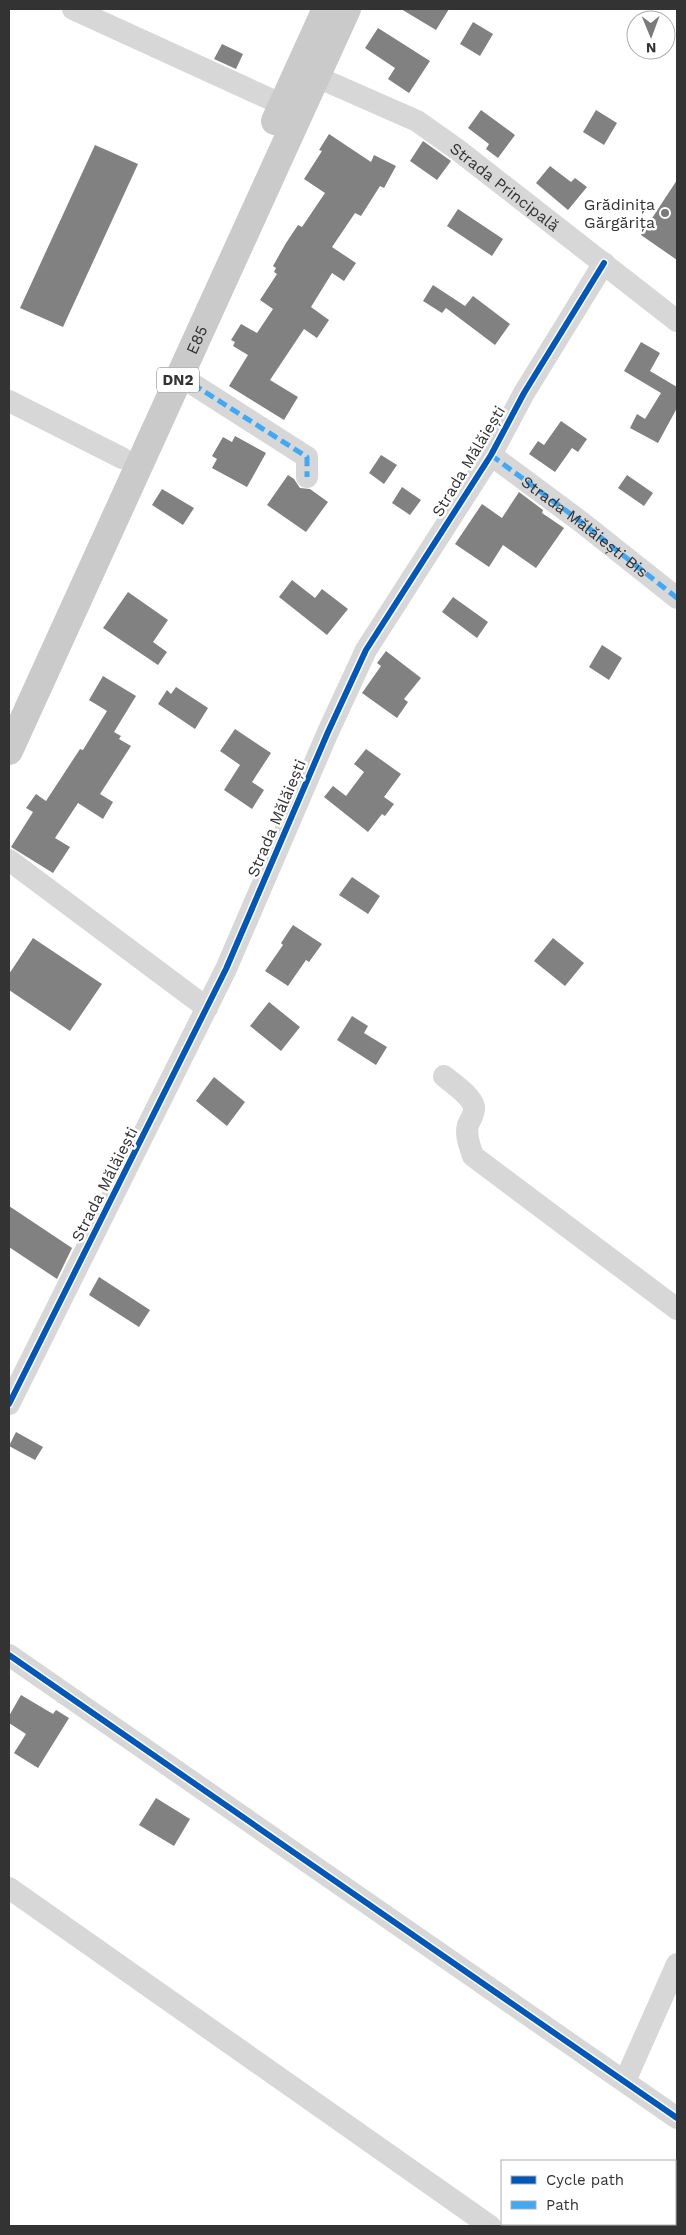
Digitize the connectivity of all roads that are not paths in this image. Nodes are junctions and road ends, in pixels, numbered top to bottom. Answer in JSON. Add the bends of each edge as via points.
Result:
{"nodes":[{"id":1,"x":73,"y":9,"type":"edge"},
{"id":2,"x":326,"y":9,"type":"edge"},
{"id":3,"x":347,"y":9,"type":"edge"},
{"id":4,"x":316,"y":77,"type":"junction"},
{"id":5,"x":283,"y":104,"type":"junction"},
{"id":6,"x":604,"y":263,"type":"junction"},
{"id":7,"x":677,"y":321,"type":"edge"},
{"id":8,"x":180,"y":376,"type":"junction"},
{"id":9,"x":9,"y":401,"type":"edge"},
{"id":10,"x":491,"y":455,"type":"junction"},
{"id":11,"x":122,"y":458,"type":"junction"},
{"id":12,"x":307,"y":476,"type":"dead end"},
{"id":13,"x":677,"y":598,"type":"edge"},
{"id":14,"x":9,"y":707,"type":"edge"},
{"id":15,"x":9,"y":751,"type":"edge"},
{"id":16,"x":9,"y":860,"type":"edge"},
{"id":17,"x":207,"y":1008,"type":"junction"},
{"id":18,"x":444,"y":1076,"type":"dead end"},
{"id":19,"x":677,"y":1309,"type":"edge"},
{"id":20,"x":9,"y":1404,"type":"edge"},
{"id":21,"x":9,"y":1655,"type":"edge"},
{"id":22,"x":9,"y":1888,"type":"edge"},
{"id":23,"x":677,"y":1964,"type":"edge"},
{"id":24,"x":625,"y":2081,"type":"junction"},
{"id":25,"x":677,"y":2118,"type":"edge"},
{"id":26,"x":490,"y":2226,"type":"edge"}],
"edges":[{"from":1,"to":5,"type":"street"},
{"from":2,"to":5,"type":"main road","name":"E85","number":"DN2"},
{"from":3,"to":4,"type":"main road","name":"E85","number":"DN2"},
{"from":4,"to":6,"type":"street","name":"Strada Principală","via":[[417,121]]},
{"from":4,"to":8,"type":"main road","name":"E85","number":"DN2"},
{"from":5,"to":11,"type":"main road","name":"E85","number":"DN2"},
{"from":6,"to":7,"type":"street","name":"Strada Principală"},
{"from":6,"to":10,"type":"street","name":"Strada Mălăiești","via":[[524,393]]},
{"from":8,"to":12,"type":"street","via":[[307,457]]},
{"from":8,"to":15,"type":"main road","name":"E85","number":"DN2"},
{"from":9,"to":11,"type":"street"},
{"from":10,"to":13,"type":"street","name":"Strada Mălăiești Bis"},
{"from":10,"to":17,"type":"street","name":"Strada Mălăiești","via":[[366,650]]},
{"from":11,"to":14,"type":"main road","name":"E85","number":"DN2"},
{"from":16,"to":17,"type":"street"},
{"from":17,"to":20,"type":"street","name":"Strada Mălăiești"},
{"from":18,"to":19,"type":"street","via":[[474,1107],[468,1127],[473,1156]]},
{"from":21,"to":24,"type":"street"},
{"from":22,"to":26,"type":"street"},
{"from":23,"to":24,"type":"street"},
{"from":24,"to":25,"type":"street"}]}
